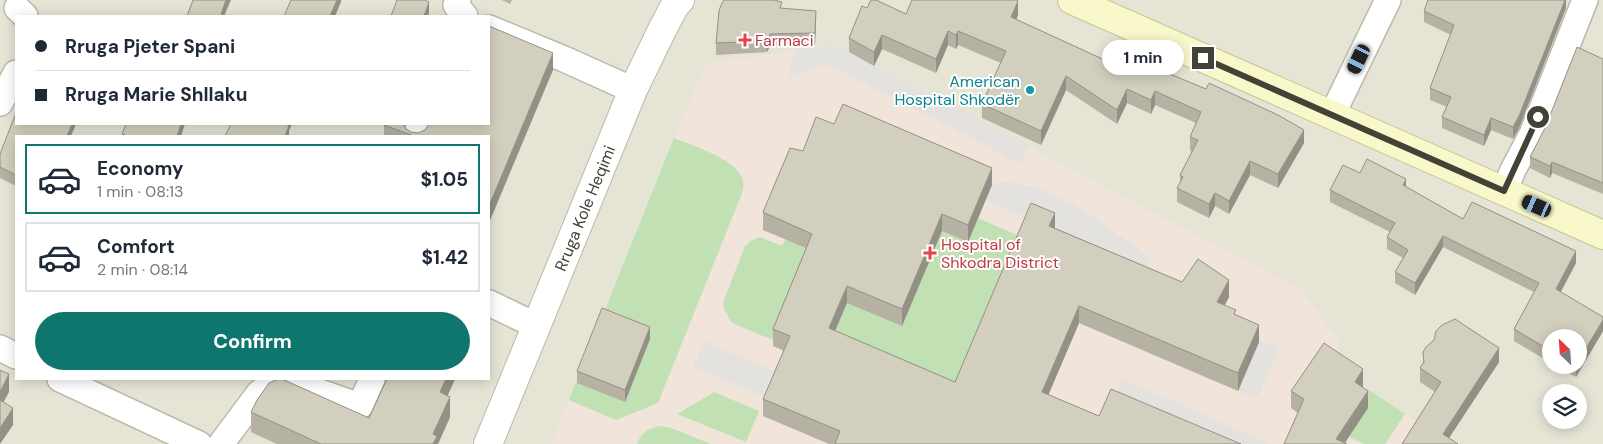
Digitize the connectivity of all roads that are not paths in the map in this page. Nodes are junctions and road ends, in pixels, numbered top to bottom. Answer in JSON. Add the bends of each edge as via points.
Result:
{"nodes":[{"id":1,"x":458,"y":0,"type":"edge"},
{"id":2,"x":680,"y":0,"type":"edge"},
{"id":3,"x":1072,"y":0,"type":"edge"},
{"id":4,"x":1388,"y":0,"type":"edge"},
{"id":5,"x":1585,"y":0,"type":"edge"},
{"id":6,"x":464,"y":15,"type":"edge"},
{"id":7,"x":490,"y":28,"type":"edge"},
{"id":8,"x":15,"y":75,"type":"edge"},
{"id":9,"x":633,"y":90,"type":"junction"},
{"id":10,"x":0,"y":103,"type":"edge"},
{"id":11,"x":1332,"y":115,"type":"junction"},
{"id":12,"x":1504,"y":191,"type":"junction"},
{"id":13,"x":1603,"y":235,"type":"edge"},
{"id":14,"x":490,"y":303,"type":"edge"},
{"id":15,"x":537,"y":326,"type":"junction"},
{"id":16,"x":0,"y":348,"type":"edge"},
{"id":17,"x":15,"y":356,"type":"edge"},
{"id":18,"x":62,"y":380,"type":"edge"},
{"id":19,"x":372,"y":380,"type":"edge"},
{"id":20,"x":199,"y":444,"type":"edge"},
{"id":21,"x":222,"y":444,"type":"edge"},
{"id":22,"x":488,"y":444,"type":"edge"}],
"edges":[{"from":1,"to":6,"type":"street","via":[[456,5]]},
{"from":2,"to":9,"type":"street","name":"Rruga Kole Heqimi"},
{"from":3,"to":11,"type":"main road"},
{"from":4,"to":11,"type":"street"},
{"from":5,"to":12,"type":"street","via":[[1532,134]]},
{"from":7,"to":9,"type":"street"},
{"from":8,"to":10,"type":"street"},
{"from":9,"to":15,"type":"street","name":"Rruga Kole Heqimi"},
{"from":11,"to":12,"type":"main road"},
{"from":12,"to":13,"type":"main road"},
{"from":14,"to":15,"type":"street"},
{"from":15,"to":22,"type":"street","name":"Rruga Kole Heqimi"},
{"from":16,"to":17,"type":"street"},
{"from":18,"to":20,"type":"street"},
{"from":19,"to":21,"type":"street","via":[[360,406],[294,384],[266,388]]}]}
